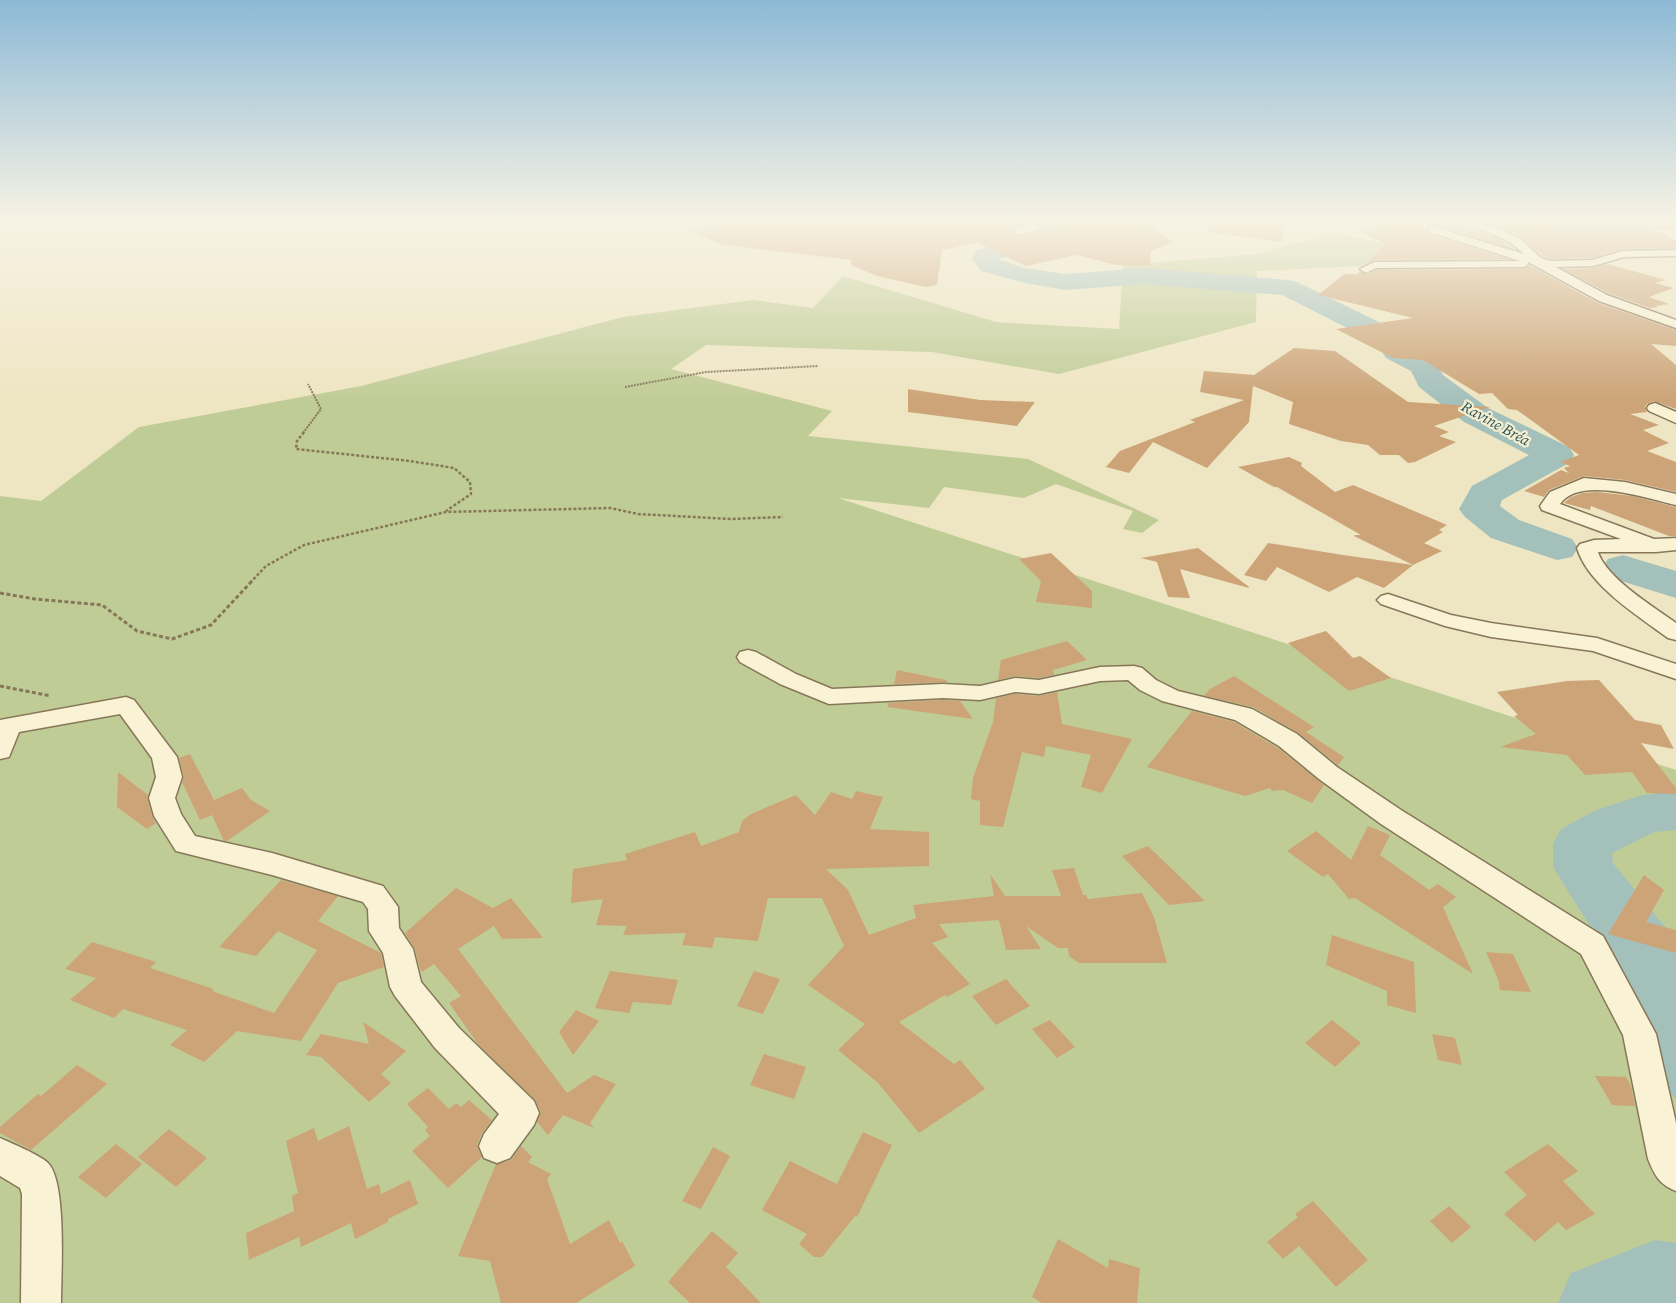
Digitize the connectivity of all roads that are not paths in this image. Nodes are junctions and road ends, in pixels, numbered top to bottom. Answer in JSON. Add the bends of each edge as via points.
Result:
{"nodes":[{"id":1,"x":1571,"y":280,"type":"edge"},
{"id":2,"x":1676,"y":324,"type":"edge"},
{"id":3,"x":1655,"y":408,"type":"dead end"},
{"id":4,"x":1676,"y":418,"type":"edge"},
{"id":5,"x":1676,"y":500,"type":"edge"},
{"id":6,"x":1676,"y":544,"type":"edge"},
{"id":7,"x":1656,"y":546,"type":"junction"},
{"id":8,"x":1388,"y":600,"type":"dead end"},
{"id":9,"x":1676,"y":633,"type":"edge"},
{"id":10,"x":748,"y":657,"type":"dead end"},
{"id":11,"x":1676,"y":672,"type":"edge"},
{"id":12,"x":0,"y":751,"type":"edge"},
{"id":13,"x":497,"y":1146,"type":"dead end"},
{"id":14,"x":0,"y":1156,"type":"edge"},
{"id":15,"x":1676,"y":1173,"type":"edge"},
{"id":16,"x":41,"y":1303,"type":"edge"}],
"edges":[{"from":1,"to":2,"type":"street","via":[[1604,298]]},
{"from":3,"to":4,"type":"street"},
{"from":5,"to":7,"type":"street","via":[[1625,487],[1584,483],[1556,496],[1549,506]]},
{"from":6,"to":7,"type":"street"},
{"from":7,"to":9,"type":"street","via":[[1594,546],[1587,548],[1587,553],[1595,566],[1640,608]]},
{"from":8,"to":11,"type":"street","via":[[1445,620],[1482,628],[1597,645]]},
{"from":10,"to":15,"type":"street","via":[[829,697],[943,691],[980,693],[1015,685],[1039,687],[1100,674],[1134,673],[1148,685],[1170,696],[1243,714],[1288,740],[1391,817],[1592,945],[1639,1034],[1666,1159]]},
{"from":12,"to":13,"type":"street","via":[[9,726],[126,705],[164,757],[169,777],[162,798],[168,816],[186,844],[272,864],[373,894],[383,907],[384,931],[398,949],[406,987],[448,1038],[521,1113]]},
{"from":14,"to":16,"type":"street","via":[[35,1176],[42,1194]]}]}
